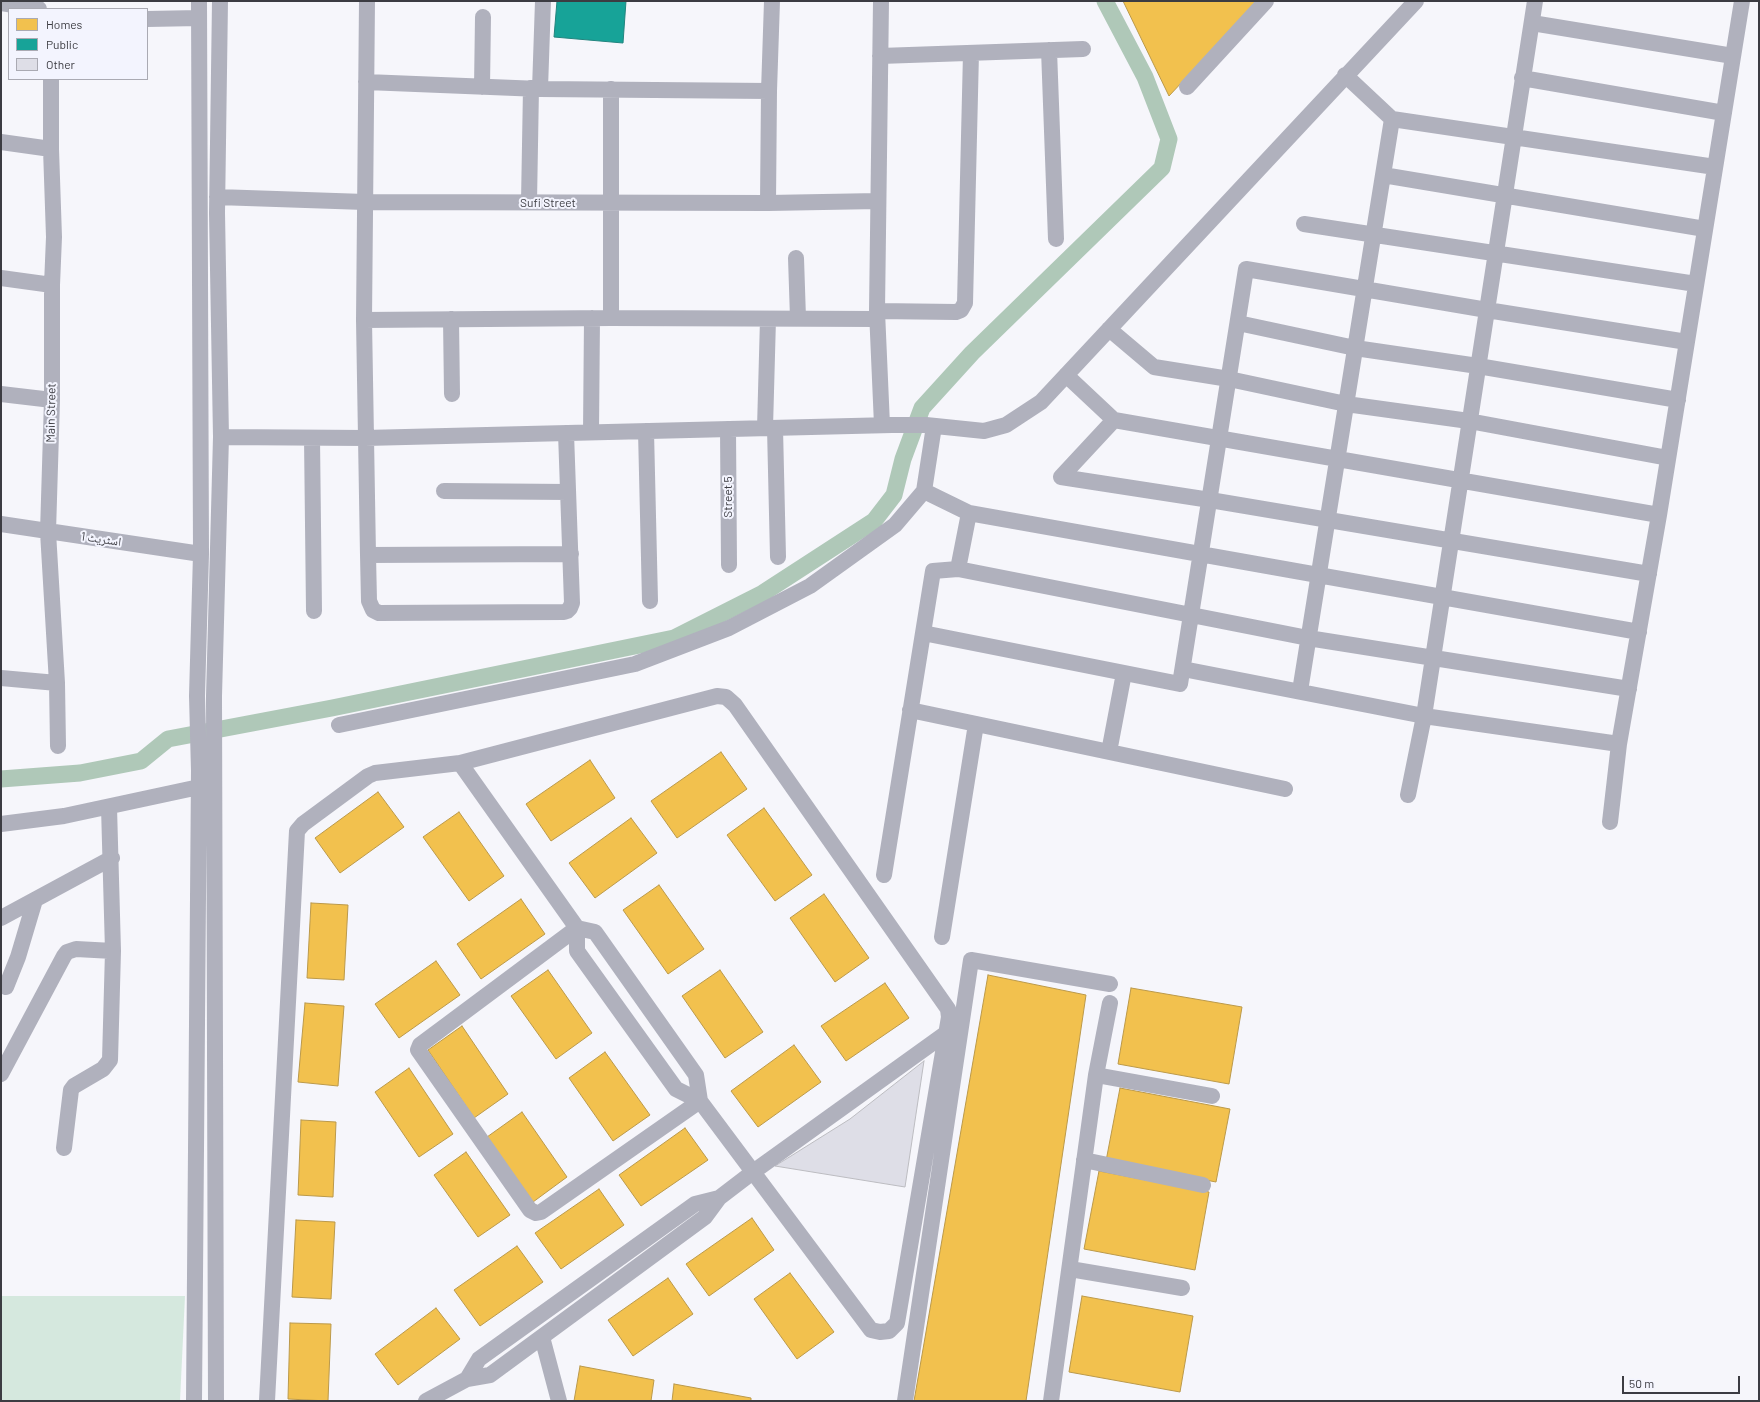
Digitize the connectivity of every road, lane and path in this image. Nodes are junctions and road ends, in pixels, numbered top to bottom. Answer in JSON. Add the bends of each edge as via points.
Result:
{"nodes":[{"id":1,"x":199,"y":1,"type":"edge"},
{"id":2,"x":220,"y":1,"type":"edge"},
{"id":3,"x":367,"y":1,"type":"edge"},
{"id":4,"x":543,"y":1,"type":"edge"},
{"id":5,"x":772,"y":1,"type":"edge"},
{"id":6,"x":881,"y":1,"type":"edge"},
{"id":7,"x":1266,"y":1,"type":"edge"},
{"id":8,"x":1535,"y":1,"type":"edge"},
{"id":9,"x":1742,"y":1,"type":"edge"},
{"id":10,"x":1,"y":3,"type":"edge"},
{"id":11,"x":1408,"y":4,"type":"edge"},
{"id":12,"x":33,"y":8,"type":"edge"},
{"id":13,"x":483,"y":16,"type":"dead end"},
{"id":14,"x":199,"y":18,"type":"junction"},
{"id":15,"x":148,"y":19,"type":"edge"},
{"id":16,"x":1532,"y":23,"type":"junction"},
{"id":17,"x":1083,"y":49,"type":"dead end"},
{"id":18,"x":1049,"y":50,"type":"junction"},
{"id":19,"x":971,"y":53,"type":"junction"},
{"id":20,"x":880,"y":56,"type":"junction"},
{"id":21,"x":1733,"y":56,"type":"junction"},
{"id":22,"x":1345,"y":75,"type":"junction"},
{"id":23,"x":1522,"y":78,"type":"junction"},
{"id":24,"x":51,"y":80,"type":"edge"},
{"id":25,"x":366,"y":82,"type":"junction"},
{"id":26,"x":482,"y":87,"type":"junction"},
{"id":27,"x":1187,"y":87,"type":"dead end"},
{"id":28,"x":536,"y":89,"type":"junction"},
{"id":29,"x":611,"y":89,"type":"junction"},
{"id":30,"x":769,"y":90,"type":"junction"},
{"id":31,"x":1724,"y":113,"type":"junction"},
{"id":32,"x":1392,"y":119,"type":"junction"},
{"id":33,"x":1513,"y":137,"type":"junction"},
{"id":34,"x":1,"y":142,"type":"edge"},
{"id":35,"x":51,"y":149,"type":"junction"},
{"id":36,"x":1715,"y":167,"type":"junction"},
{"id":37,"x":1383,"y":175,"type":"junction"},
{"id":38,"x":1504,"y":195,"type":"junction"},
{"id":39,"x":218,"y":197,"type":"junction"},
{"id":40,"x":878,"y":201,"type":"junction"},
{"id":41,"x":365,"y":202,"type":"junction"},
{"id":42,"x":529,"y":202,"type":"junction"},
{"id":43,"x":610,"y":203,"type":"junction"},
{"id":44,"x":768,"y":203,"type":"junction"},
{"id":45,"x":1304,"y":224,"type":"dead end"},
{"id":46,"x":1705,"y":229,"type":"junction"},
{"id":47,"x":1373,"y":234,"type":"junction"},
{"id":48,"x":1056,"y":239,"type":"dead end"},
{"id":49,"x":1495,"y":254,"type":"junction"},
{"id":50,"x":796,"y":258,"type":"dead end"},
{"id":51,"x":1,"y":278,"type":"edge"},
{"id":52,"x":1696,"y":284,"type":"junction"},
{"id":53,"x":52,"y":285,"type":"junction"},
{"id":54,"x":1364,"y":289,"type":"junction"},
{"id":55,"x":1487,"y":310,"type":"junction"},
{"id":56,"x":877,"y":315,"type":"junction"},
{"id":57,"x":592,"y":318,"type":"junction"},
{"id":58,"x":611,"y":318,"type":"junction"},
{"id":59,"x":798,"y":318,"type":"junction"},
{"id":60,"x":451,"y":319,"type":"junction"},
{"id":61,"x":768,"y":319,"type":"junction"},
{"id":62,"x":364,"y":320,"type":"junction"},
{"id":63,"x":1238,"y":323,"type":"junction"},
{"id":64,"x":1109,"y":329,"type":"junction"},
{"id":65,"x":1687,"y":342,"type":"junction"},
{"id":66,"x":1355,"y":348,"type":"junction"},
{"id":67,"x":1478,"y":366,"type":"junction"},
{"id":68,"x":1066,"y":375,"type":"junction"},
{"id":69,"x":1229,"y":379,"type":"junction"},
{"id":70,"x":1,"y":394,"type":"edge"},
{"id":71,"x":452,"y":394,"type":"dead end"},
{"id":72,"x":52,"y":400,"type":"junction"},
{"id":73,"x":1678,"y":400,"type":"junction"},
{"id":74,"x":1346,"y":404,"type":"junction"},
{"id":75,"x":1114,"y":420,"type":"junction"},
{"id":76,"x":1469,"y":421,"type":"junction"},
{"id":77,"x":887,"y":425,"type":"junction"},
{"id":78,"x":930,"y":426,"type":"junction"},
{"id":79,"x":770,"y":428,"type":"junction"},
{"id":80,"x":728,"y":429,"type":"junction"},
{"id":81,"x":646,"y":431,"type":"junction"},
{"id":82,"x":591,"y":432,"type":"junction"},
{"id":83,"x":566,"y":433,"type":"junction"},
{"id":84,"x":221,"y":437,"type":"junction"},
{"id":85,"x":312,"y":438,"type":"junction"},
{"id":86,"x":365,"y":438,"type":"junction"},
{"id":87,"x":1219,"y":438,"type":"junction"},
{"id":88,"x":220,"y":458,"type":"junction"},
{"id":89,"x":1337,"y":458,"type":"junction"},
{"id":90,"x":1668,"y":458,"type":"junction"},
{"id":91,"x":201,"y":459,"type":"junction"},
{"id":92,"x":1460,"y":480,"type":"junction"},
{"id":93,"x":924,"y":491,"type":"junction"},
{"id":94,"x":444,"y":492,"type":"dead end"},
{"id":95,"x":568,"y":492,"type":"junction"},
{"id":96,"x":1210,"y":500,"type":"junction"},
{"id":97,"x":969,"y":513,"type":"junction"},
{"id":98,"x":1659,"y":515,"type":"junction"},
{"id":99,"x":1327,"y":520,"type":"junction"},
{"id":100,"x":1,"y":524,"type":"edge"},
{"id":101,"x":48,"y":532,"type":"junction"},
{"id":102,"x":1451,"y":540,"type":"junction"},
{"id":103,"x":200,"y":554,"type":"junction"},
{"id":104,"x":571,"y":554,"type":"junction"},
{"id":105,"x":1201,"y":554,"type":"junction"},
{"id":106,"x":368,"y":555,"type":"junction"},
{"id":107,"x":778,"y":557,"type":"dead end"},
{"id":108,"x":729,"y":565,"type":"dead end"},
{"id":109,"x":958,"y":569,"type":"junction"},
{"id":110,"x":1649,"y":574,"type":"junction"},
{"id":111,"x":1319,"y":575,"type":"junction"},
{"id":112,"x":1442,"y":597,"type":"junction"},
{"id":113,"x":650,"y":601,"type":"dead end"},
{"id":114,"x":314,"y":611,"type":"dead end"},
{"id":115,"x":1191,"y":614,"type":"junction"},
{"id":116,"x":1638,"y":632,"type":"junction"},
{"id":117,"x":923,"y":633,"type":"junction"},
{"id":118,"x":1308,"y":638,"type":"junction"},
{"id":119,"x":1432,"y":659,"type":"junction"},
{"id":120,"x":1183,"y":669,"type":"junction"},
{"id":121,"x":1124,"y":673,"type":"junction"},
{"id":122,"x":1,"y":678,"type":"edge"},
{"id":123,"x":57,"y":683,"type":"junction"},
{"id":124,"x":1629,"y":689,"type":"junction"},
{"id":125,"x":1300,"y":691,"type":"junction"},
{"id":126,"x":910,"y":710,"type":"junction"},
{"id":127,"x":1424,"y":716,"type":"junction"},
{"id":128,"x":976,"y":724,"type":"junction"},
{"id":129,"x":339,"y":725,"type":"dead end"},
{"id":130,"x":1619,"y":744,"type":"junction"},
{"id":131,"x":58,"y":746,"type":"dead end"},
{"id":132,"x":1109,"y":752,"type":"junction"},
{"id":133,"x":460,"y":763,"type":"junction"},
{"id":134,"x":207,"y":771,"type":"junction"},
{"id":135,"x":198,"y":787,"type":"junction"},
{"id":136,"x":1285,"y":789,"type":"dead end"},
{"id":137,"x":1408,"y":795,"type":"dead end"},
{"id":138,"x":110,"y":807,"type":"junction"},
{"id":139,"x":1610,"y":822,"type":"dead end"},
{"id":140,"x":1,"y":824,"type":"edge"},
{"id":141,"x":112,"y":858,"type":"junction"},
{"id":142,"x":884,"y":874,"type":"dead end"},
{"id":143,"x":35,"y":900,"type":"junction"},
{"id":144,"x":1,"y":918,"type":"edge"},
{"id":145,"x":577,"y":928,"type":"junction"},
{"id":146,"x":942,"y":937,"type":"dead end"},
{"id":147,"x":113,"y":951,"type":"junction"},
{"id":148,"x":1110,"y":984,"type":"dead end"},
{"id":149,"x":6,"y":987,"type":"dead end"},
{"id":150,"x":1110,"y":1003,"type":"dead end"},
{"id":151,"x":647,"y":1004,"type":"junction"},
{"id":152,"x":626,"y":1019,"type":"junction"},
{"id":153,"x":945,"y":1034,"type":"junction"},
{"id":154,"x":1,"y":1074,"type":"edge"},
{"id":155,"x":1096,"y":1075,"type":"junction"},
{"id":156,"x":1212,"y":1096,"type":"dead end"},
{"id":157,"x":700,"y":1101,"type":"junction"},
{"id":158,"x":64,"y":1148,"type":"dead end"},
{"id":159,"x":1084,"y":1160,"type":"junction"},
{"id":160,"x":753,"y":1172,"type":"junction"},
{"id":161,"x":1203,"y":1185,"type":"dead end"},
{"id":162,"x":719,"y":1198,"type":"junction"},
{"id":163,"x":1070,"y":1269,"type":"junction"},
{"id":164,"x":1182,"y":1288,"type":"dead end"},
{"id":165,"x":542,"y":1337,"type":"junction"},
{"id":166,"x":466,"y":1379,"type":"junction"},
{"id":167,"x":194,"y":1401,"type":"edge"},
{"id":168,"x":216,"y":1401,"type":"edge"},
{"id":169,"x":267,"y":1401,"type":"edge"},
{"id":170,"x":426,"y":1401,"type":"edge"},
{"id":171,"x":559,"y":1401,"type":"edge"},
{"id":172,"x":905,"y":1401,"type":"edge"},
{"id":173,"x":1051,"y":1401,"type":"edge"}],
"edges":[{"from":1,"to":14,"type":"street"},
{"from":2,"to":39,"type":"street"},
{"from":3,"to":25,"type":"street"},
{"from":4,"to":28,"type":"street"},
{"from":5,"to":30,"type":"street"},
{"from":6,"to":20,"type":"street"},
{"from":7,"to":27,"type":"street"},
{"from":8,"to":16,"type":"street"},
{"from":9,"to":21,"type":"street"},
{"from":10,"to":12,"type":"street"},
{"from":11,"to":22,"type":"street"},
{"from":13,"to":26,"type":"street"},
{"from":14,"to":15,"type":"street"},
{"from":14,"to":91,"type":"street"},
{"from":16,"to":21,"type":"street"},
{"from":16,"to":23,"type":"street"},
{"from":17,"to":18,"type":"street"},
{"from":18,"to":19,"type":"street"},
{"from":18,"to":48,"type":"street"},
{"from":19,"to":20,"type":"street"},
{"from":19,"to":56,"type":"street","via":[[965,303],[961,310],[956,312]]},
{"from":20,"to":40,"type":"street"},
{"from":21,"to":31,"type":"street"},
{"from":22,"to":32,"type":"street"},
{"from":22,"to":64,"type":"street"},
{"from":23,"to":31,"type":"street"},
{"from":23,"to":33,"type":"street"},
{"from":24,"to":35,"type":"street","name":"Main Street"},
{"from":25,"to":26,"type":"street"},
{"from":25,"to":41,"type":"street"},
{"from":26,"to":28,"type":"street"},
{"from":28,"to":29,"type":"street"},
{"from":28,"to":42,"type":"street"},
{"from":29,"to":30,"type":"street"},
{"from":29,"to":43,"type":"street"},
{"from":30,"to":44,"type":"street"},
{"from":31,"to":36,"type":"street"},
{"from":32,"to":33,"type":"street"},
{"from":32,"to":37,"type":"street"},
{"from":33,"to":36,"type":"street"},
{"from":33,"to":38,"type":"street"},
{"from":34,"to":35,"type":"street"},
{"from":35,"to":53,"type":"street","name":"Main Street","via":[[54,237]]},
{"from":36,"to":46,"type":"street"},
{"from":37,"to":38,"type":"street"},
{"from":37,"to":47,"type":"street"},
{"from":38,"to":46,"type":"street"},
{"from":38,"to":49,"type":"street"},
{"from":39,"to":41,"type":"street","name":"Sufi Street"},
{"from":39,"to":84,"type":"street"},
{"from":40,"to":44,"type":"street","name":"Sufi Street"},
{"from":40,"to":56,"type":"street"},
{"from":41,"to":42,"type":"street","name":"Sufi Street"},
{"from":41,"to":62,"type":"street"},
{"from":42,"to":43,"type":"street","name":"Sufi Street"},
{"from":43,"to":44,"type":"street","name":"Sufi Street"},
{"from":43,"to":58,"type":"street"},
{"from":45,"to":47,"type":"street"},
{"from":46,"to":52,"type":"street"},
{"from":47,"to":49,"type":"street"},
{"from":47,"to":54,"type":"street"},
{"from":49,"to":52,"type":"street"},
{"from":49,"to":55,"type":"street"},
{"from":50,"to":59,"type":"street"},
{"from":51,"to":53,"type":"street"},
{"from":52,"to":65,"type":"street"},
{"from":53,"to":72,"type":"street","name":"Main Street"},
{"from":54,"to":55,"type":"street"},
{"from":54,"to":63,"type":"street","via":[[1246,269]]},
{"from":54,"to":66,"type":"street"},
{"from":55,"to":65,"type":"street"},
{"from":55,"to":67,"type":"street"},
{"from":56,"to":59,"type":"street"},
{"from":56,"to":77,"type":"street"},
{"from":57,"to":58,"type":"street"},
{"from":57,"to":60,"type":"street"},
{"from":57,"to":82,"type":"street"},
{"from":58,"to":61,"type":"street"},
{"from":59,"to":61,"type":"street"},
{"from":60,"to":62,"type":"street"},
{"from":60,"to":71,"type":"street"},
{"from":61,"to":79,"type":"street"},
{"from":62,"to":86,"type":"street"},
{"from":63,"to":66,"type":"street"},
{"from":63,"to":69,"type":"street"},
{"from":64,"to":68,"type":"street"},
{"from":64,"to":69,"type":"street","via":[[1154,368]]},
{"from":65,"to":73,"type":"street"},
{"from":66,"to":67,"type":"street"},
{"from":66,"to":74,"type":"street"},
{"from":67,"to":73,"type":"street"},
{"from":67,"to":76,"type":"street"},
{"from":68,"to":75,"type":"street"},
{"from":68,"to":78,"type":"street","via":[[1042,402],[1006,425],[984,431]]},
{"from":69,"to":74,"type":"street"},
{"from":69,"to":87,"type":"street"},
{"from":70,"to":72,"type":"street"},
{"from":72,"to":101,"type":"street","name":"Main Street"},
{"from":73,"to":90,"type":"street"},
{"from":74,"to":76,"type":"street"},
{"from":74,"to":89,"type":"street"},
{"from":75,"to":87,"type":"street"},
{"from":75,"to":96,"type":"street","via":[[1061,477]]},
{"from":76,"to":90,"type":"street"},
{"from":76,"to":92,"type":"street"},
{"from":77,"to":78,"type":"street"},
{"from":77,"to":79,"type":"street"},
{"from":78,"to":93,"type":"street"},
{"from":79,"to":80,"type":"street"},
{"from":79,"to":107,"type":"street"},
{"from":80,"to":81,"type":"street"},
{"from":80,"to":108,"type":"street","name":"Street 5"},
{"from":81,"to":82,"type":"street"},
{"from":81,"to":113,"type":"street"},
{"from":82,"to":83,"type":"street"},
{"from":83,"to":86,"type":"street"},
{"from":83,"to":95,"type":"street"},
{"from":84,"to":85,"type":"street"},
{"from":84,"to":88,"type":"street"},
{"from":85,"to":86,"type":"street"},
{"from":85,"to":114,"type":"street"},
{"from":86,"to":106,"type":"street"},
{"from":87,"to":89,"type":"street"},
{"from":87,"to":96,"type":"street"},
{"from":88,"to":91,"type":"street"},
{"from":88,"to":134,"type":"street","via":[[214,696]]},
{"from":89,"to":92,"type":"street"},
{"from":89,"to":99,"type":"street"},
{"from":90,"to":98,"type":"street"},
{"from":91,"to":103,"type":"street"},
{"from":92,"to":98,"type":"street"},
{"from":92,"to":102,"type":"street"},
{"from":93,"to":97,"type":"street"},
{"from":93,"to":129,"type":"street","via":[[895,525],[810,586],[730,628],[635,664]]},
{"from":94,"to":95,"type":"street"},
{"from":95,"to":104,"type":"street"},
{"from":96,"to":99,"type":"street"},
{"from":96,"to":105,"type":"street"},
{"from":97,"to":105,"type":"street"},
{"from":97,"to":109,"type":"street"},
{"from":98,"to":110,"type":"street"},
{"from":99,"to":102,"type":"street"},
{"from":99,"to":111,"type":"street"},
{"from":100,"to":101,"type":"street","name":"اسٹریٹ 1"},
{"from":101,"to":103,"type":"street","name":"اسٹریٹ 1"},
{"from":101,"to":123,"type":"street","name":"Main Street"},
{"from":102,"to":110,"type":"street"},
{"from":102,"to":112,"type":"street"},
{"from":103,"to":134,"type":"street","via":[[197,696]]},
{"from":104,"to":106,"type":"street"},
{"from":104,"to":106,"type":"street","via":[[572,603],[564,612],[379,613],[370,606]]},
{"from":105,"to":111,"type":"street"},
{"from":105,"to":115,"type":"street"},
{"from":109,"to":115,"type":"street"},
{"from":109,"to":117,"type":"street","via":[[933,571]]},
{"from":110,"to":116,"type":"street"},
{"from":111,"to":112,"type":"street"},
{"from":111,"to":118,"type":"street"},
{"from":112,"to":116,"type":"street"},
{"from":112,"to":119,"type":"street"},
{"from":115,"to":118,"type":"street"},
{"from":115,"to":120,"type":"street"},
{"from":116,"to":124,"type":"street"},
{"from":117,"to":121,"type":"street"},
{"from":117,"to":126,"type":"street"},
{"from":118,"to":119,"type":"street"},
{"from":118,"to":125,"type":"street"},
{"from":119,"to":124,"type":"street"},
{"from":119,"to":127,"type":"street"},
{"from":120,"to":121,"type":"street","via":[[1180,684]]},
{"from":120,"to":125,"type":"street"},
{"from":121,"to":132,"type":"street"},
{"from":122,"to":123,"type":"street"},
{"from":123,"to":131,"type":"street","name":"Main Street"},
{"from":124,"to":130,"type":"street"},
{"from":125,"to":127,"type":"street"},
{"from":126,"to":128,"type":"street"},
{"from":126,"to":142,"type":"street"},
{"from":127,"to":130,"type":"street"},
{"from":127,"to":137,"type":"street"},
{"from":128,"to":132,"type":"street"},
{"from":128,"to":146,"type":"street"},
{"from":130,"to":139,"type":"street"},
{"from":132,"to":136,"type":"street"},
{"from":133,"to":145,"type":"street"},
{"from":133,"to":153,"type":"street","via":[[717,696],[726,698],[735,704],[948,1009]]},
{"from":133,"to":169,"type":"street","via":[[375,773],[297,831]]},
{"from":134,"to":135,"type":"street"},
{"from":134,"to":168,"type":"street"},
{"from":135,"to":138,"type":"street"},
{"from":135,"to":167,"type":"street"},
{"from":138,"to":140,"type":"street"},
{"from":138,"to":141,"type":"street"},
{"from":141,"to":143,"type":"street"},
{"from":141,"to":147,"type":"street"},
{"from":143,"to":144,"type":"street"},
{"from":143,"to":149,"type":"street"},
{"from":145,"to":151,"type":"street","via":[[595,932]]},
{"from":145,"to":152,"type":"street","via":[[577,951]]},
{"from":145,"to":157,"type":"street","via":[[418,1050],[530,1210],[541,1212]]},
{"from":147,"to":154,"type":"street","via":[[76,949],[67,952]]},
{"from":147,"to":158,"type":"street","via":[[110,1060],[103,1069],[71,1090]]},
{"from":148,"to":172,"type":"street","via":[[971,960]]},
{"from":150,"to":155,"type":"street"},
{"from":151,"to":152,"type":"street"},
{"from":151,"to":157,"type":"street","via":[[696,1075]]},
{"from":152,"to":157,"type":"street","via":[[676,1089]]},
{"from":153,"to":160,"type":"street"},
{"from":153,"to":160,"type":"street","via":[[897,1323],[889,1331],[871,1330]]},
{"from":155,"to":156,"type":"street"},
{"from":155,"to":159,"type":"street"},
{"from":157,"to":160,"type":"street"},
{"from":159,"to":161,"type":"street"},
{"from":159,"to":163,"type":"street"},
{"from":160,"to":162,"type":"street"},
{"from":162,"to":165,"type":"street","via":[[705,1217]]},
{"from":162,"to":166,"type":"street","via":[[695,1204],[479,1359]]},
{"from":163,"to":164,"type":"street"},
{"from":163,"to":173,"type":"street"},
{"from":165,"to":166,"type":"street","via":[[490,1375]]},
{"from":165,"to":171,"type":"street"},
{"from":166,"to":170,"type":"street"}]}
